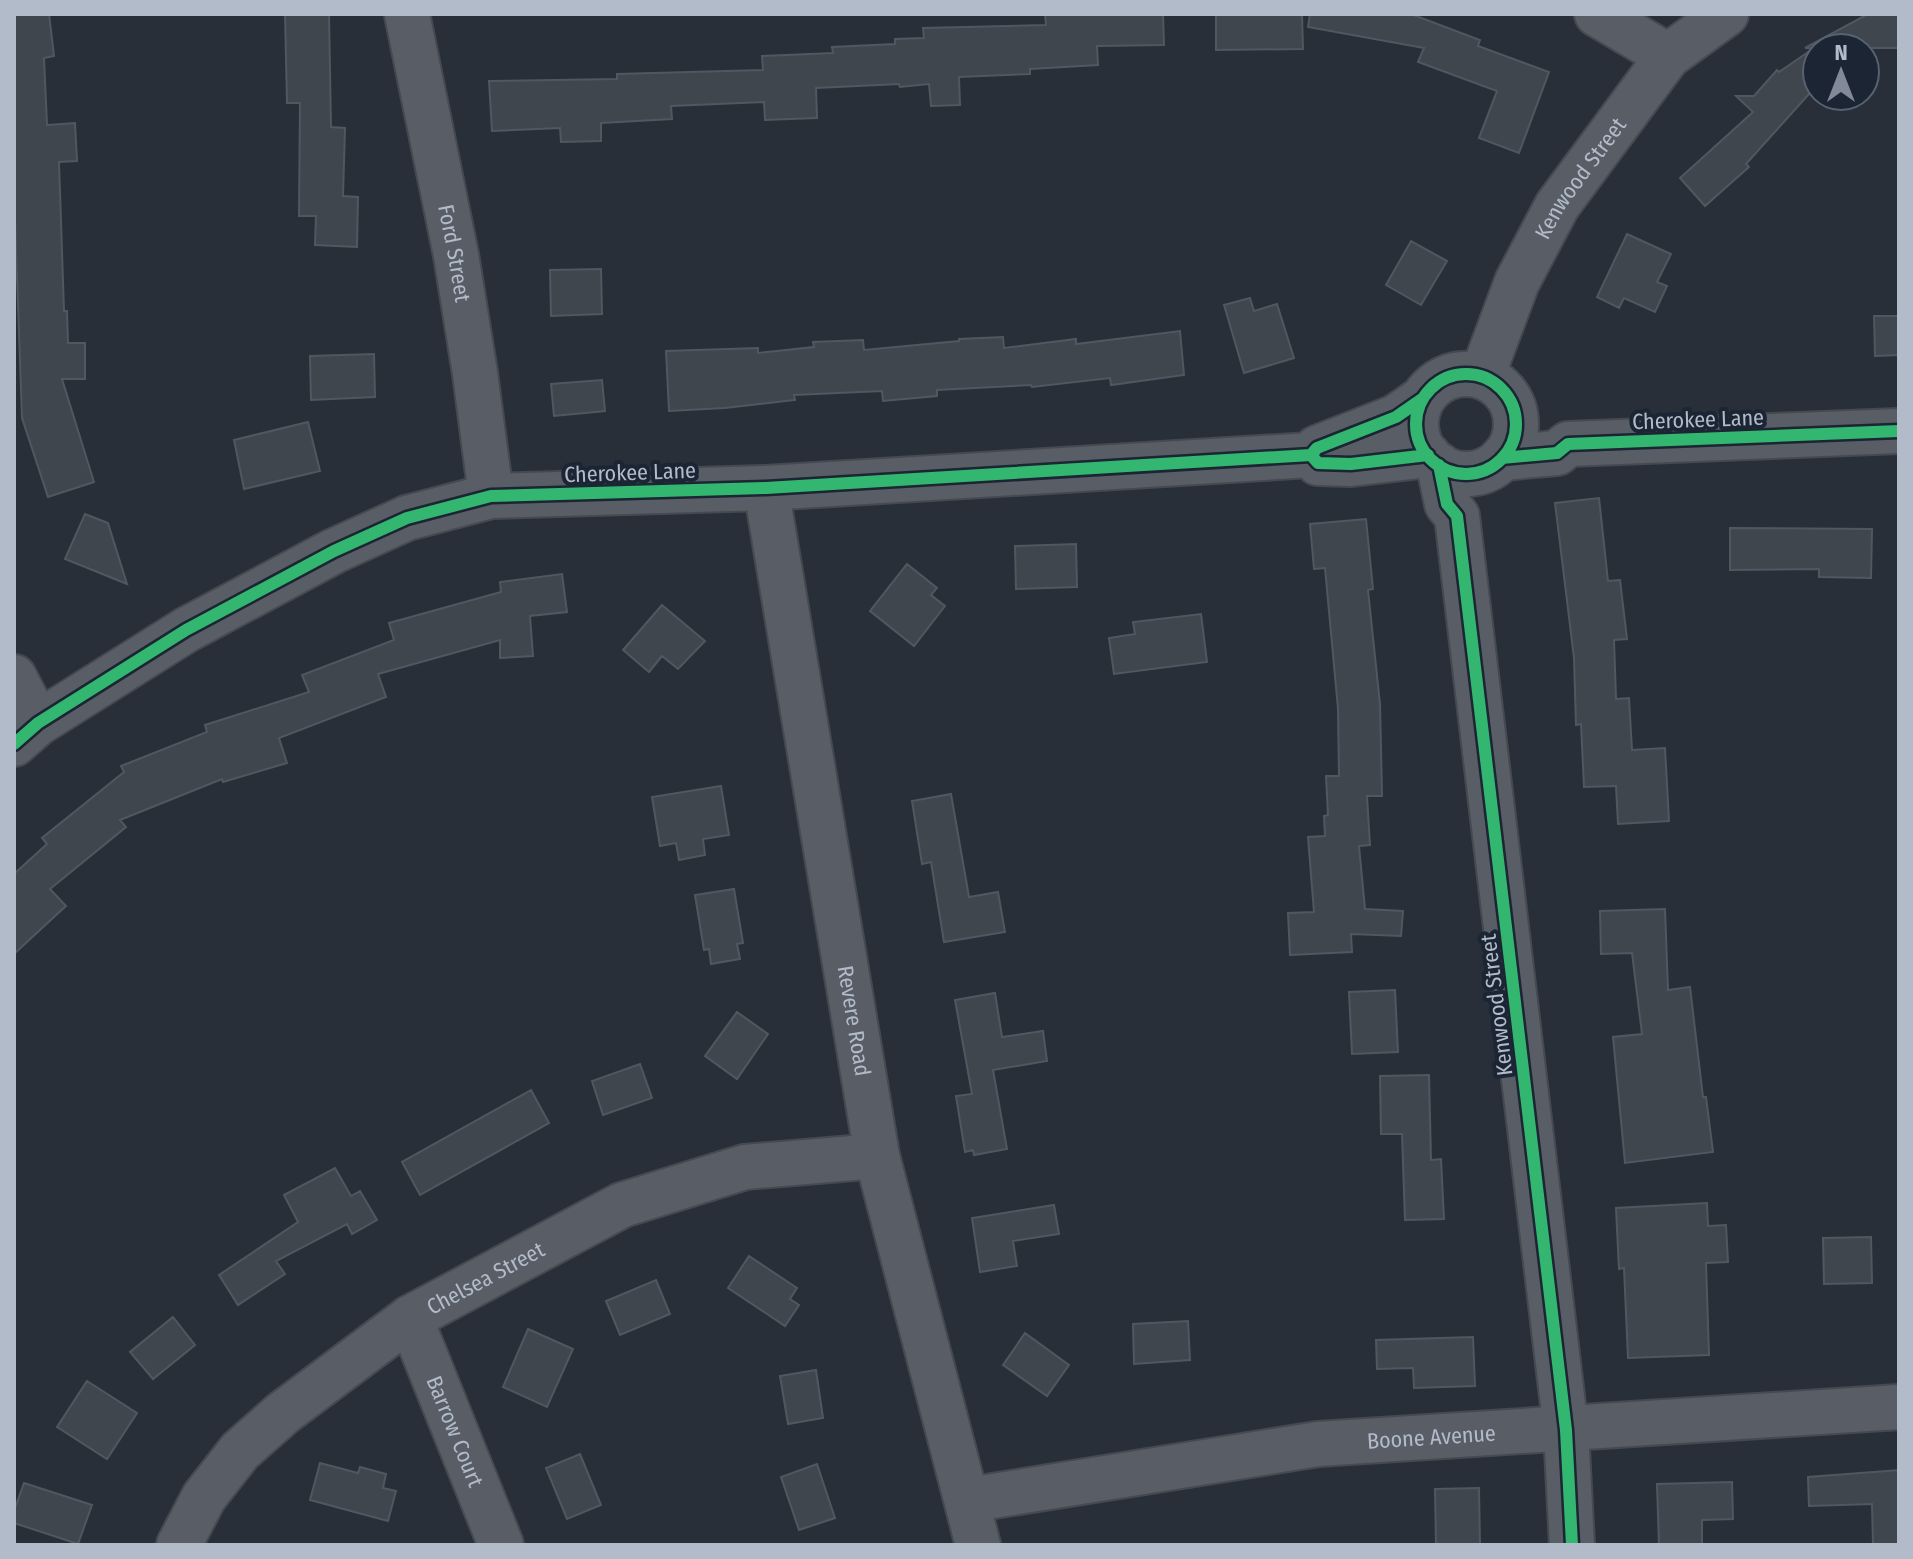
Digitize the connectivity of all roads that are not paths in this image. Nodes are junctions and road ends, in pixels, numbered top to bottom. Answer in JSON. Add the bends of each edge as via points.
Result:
{"nodes":[{"id":1,"x":407,"y":14,"type":"edge"},
{"id":2,"x":1597,"y":14,"type":"edge"},
{"id":3,"x":1726,"y":14,"type":"edge"},
{"id":4,"x":1668,"y":56,"type":"junction"},
{"id":5,"x":1482,"y":376,"type":"junction"},
{"id":6,"x":1422,"y":399,"type":"junction"},
{"id":7,"x":1515,"y":409,"type":"junction"},
{"id":8,"x":1899,"y":431,"type":"edge"},
{"id":9,"x":1568,"y":444,"type":"junction"},
{"id":10,"x":1311,"y":455,"type":"junction"},
{"id":11,"x":1462,"y":463,"type":"junction"},
{"id":12,"x":766,"y":488,"type":"junction"},
{"id":13,"x":491,"y":496,"type":"junction"},
{"id":14,"x":14,"y":677,"type":"edge"},
{"id":15,"x":26,"y":734,"type":"edge"},
{"id":16,"x":877,"y":1156,"type":"junction"},
{"id":17,"x":410,"y":1318,"type":"junction"},
{"id":18,"x":1899,"y":1407,"type":"edge"},
{"id":19,"x":1566,"y":1430,"type":"junction"},
{"id":20,"x":968,"y":1500,"type":"junction"},
{"id":21,"x":179,"y":1545,"type":"edge"},
{"id":22,"x":501,"y":1545,"type":"edge"},
{"id":23,"x":978,"y":1545,"type":"edge"},
{"id":24,"x":1572,"y":1545,"type":"edge"}],
"edges":[{"from":1,"to":13,"type":"street","name":"Ford Street","via":[[456,255]]},
{"from":2,"to":4,"type":"street"},
{"from":3,"to":4,"type":"street","name":"Kenwood Street"},
{"from":4,"to":5,"type":"street","name":"Kenwood Street","via":[[1557,206],[1517,282]]},
{"from":5,"to":6,"type":"street","via":[[1448,376]]},
{"from":5,"to":7,"type":"street","via":[[1508,395]]},
{"from":6,"to":10,"type":"street","name":"Cherokee Lane","via":[[1396,417]]},
{"from":6,"to":11,"type":"street","via":[[1416,415],[1422,448]]},
{"from":7,"to":9,"type":"street"},
{"from":7,"to":11,"type":"street","via":[[1514,441]]},
{"from":8,"to":9,"type":"street","name":"Cherokee Lane"},
{"from":9,"to":11,"type":"street","name":"Cherokee Lane","via":[[1557,453]]},
{"from":10,"to":11,"type":"street","name":"Cherokee Lane","via":[[1318,463]]},
{"from":10,"to":12,"type":"street","name":"Cherokee Lane"},
{"from":11,"to":19,"type":"street","name":"Kenwood Street","via":[[1468,495],[1457,516]]},
{"from":12,"to":13,"type":"street","name":"Cherokee Lane"},
{"from":12,"to":16,"type":"street","name":"Revere Road"},
{"from":13,"to":15,"type":"street","name":"Cherokee Lane","via":[[407,518],[334,551],[186,630]]},
{"from":14,"to":15,"type":"street"},
{"from":16,"to":17,"type":"street","name":"Chelsea Street","via":[[745,1167],[622,1205]]},
{"from":16,"to":20,"type":"street","name":"Revere Road"},
{"from":17,"to":21,"type":"street","name":"Chelsea Street","via":[[240,1451],[204,1497]]},
{"from":17,"to":22,"type":"street","name":"Barrow Court"},
{"from":18,"to":19,"type":"street","name":"Boone Avenue"},
{"from":19,"to":20,"type":"street","name":"Boone Avenue","via":[[1318,1444]]},
{"from":19,"to":24,"type":"street","name":"Kenwood Street"},
{"from":20,"to":23,"type":"street","name":"Revere Road"}]}
